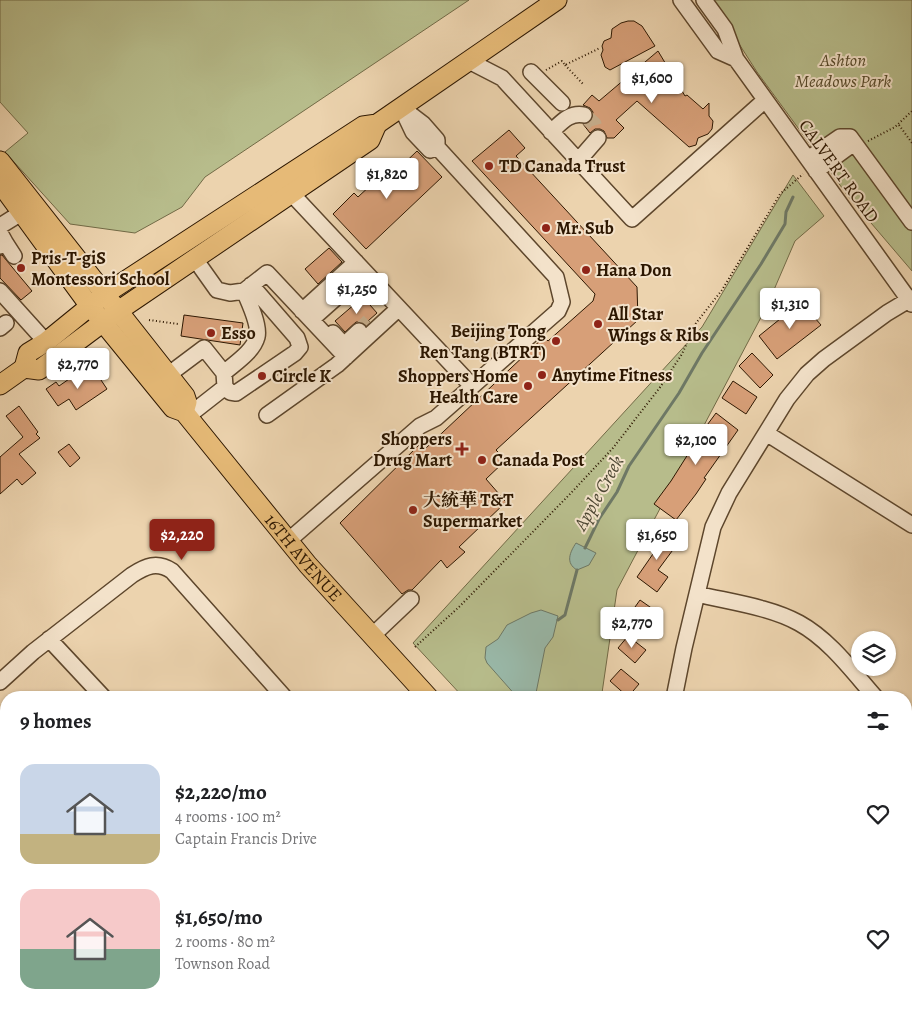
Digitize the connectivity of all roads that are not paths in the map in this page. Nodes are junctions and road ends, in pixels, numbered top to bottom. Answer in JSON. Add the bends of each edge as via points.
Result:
{"nodes":[{"id":1,"x":557,"y":0,"type":"edge"},
{"id":2,"x":681,"y":0,"type":"edge"},
{"id":3,"x":704,"y":0,"type":"edge"},
{"id":4,"x":736,"y":59,"type":"junction"},
{"id":5,"x":469,"y":61,"type":"junction"},
{"id":6,"x":765,"y":100,"type":"junction"},
{"id":7,"x":562,"y":103,"type":"dead end"},
{"id":8,"x":527,"y":105,"type":"junction"},
{"id":9,"x":402,"y":108,"type":"junction"},
{"id":10,"x":584,"y":114,"type":"dead end"},
{"id":11,"x":377,"y":124,"type":"junction"},
{"id":12,"x":551,"y":132,"type":"junction"},
{"id":13,"x":598,"y":138,"type":"dead end"},
{"id":14,"x":578,"y":160,"type":"junction"},
{"id":15,"x":0,"y":162,"type":"edge"},
{"id":16,"x":812,"y":166,"type":"junction"},
{"id":17,"x":0,"y":183,"type":"edge"},
{"id":18,"x":291,"y":193,"type":"junction"},
{"id":19,"x":21,"y":213,"type":"junction"},
{"id":20,"x":911,"y":220,"type":"edge"},
{"id":21,"x":0,"y":226,"type":"edge"},
{"id":22,"x":2,"y":240,"type":"edge"},
{"id":23,"x":14,"y":256,"type":"dead end"},
{"id":24,"x":195,"y":259,"type":"junction"},
{"id":25,"x":360,"y":267,"type":"junction"},
{"id":26,"x":248,"y":288,"type":"junction"},
{"id":27,"x":0,"y":291,"type":"edge"},
{"id":28,"x":105,"y":294,"type":"junction"},
{"id":29,"x":911,"y":301,"type":"edge"},
{"id":30,"x":89,"y":305,"type":"junction"},
{"id":31,"x":399,"y":308,"type":"junction"},
{"id":32,"x":309,"y":313,"type":"junction"},
{"id":33,"x":111,"y":316,"type":"junction"},
{"id":34,"x":369,"y":326,"type":"junction"},
{"id":35,"x":46,"y":342,"type":"junction"},
{"id":36,"x":346,"y":357,"type":"junction"},
{"id":37,"x":24,"y":368,"type":"junction"},
{"id":38,"x":168,"y":375,"type":"junction"},
{"id":39,"x":225,"y":380,"type":"junction"},
{"id":40,"x":0,"y":385,"type":"edge"},
{"id":41,"x":472,"y":386,"type":"junction"},
{"id":42,"x":186,"y":414,"type":"junction"},
{"id":43,"x":267,"y":415,"type":"dead end"},
{"id":44,"x":766,"y":433,"type":"junction"},
{"id":45,"x":912,"y":525,"type":"edge"},
{"id":46,"x":288,"y":541,"type":"junction"},
{"id":47,"x":697,"y":594,"type":"junction"},
{"id":48,"x":411,"y":599,"type":"dead end"},
{"id":49,"x":372,"y":636,"type":"junction"},
{"id":50,"x":49,"y":639,"type":"junction"},
{"id":51,"x":0,"y":682,"type":"edge"},
{"id":52,"x":97,"y":691,"type":"edge"},
{"id":53,"x":279,"y":691,"type":"edge"},
{"id":54,"x":423,"y":691,"type":"edge"},
{"id":55,"x":676,"y":691,"type":"edge"},
{"id":56,"x":870,"y":691,"type":"edge"}],
"edges":[{"from":1,"to":5,"type":"main road"},
{"from":2,"to":4,"type":"street","name":"CALVERT ROAD","via":[[718,51]]},
{"from":3,"to":4,"type":"street","name":"CALVERT ROAD","via":[[725,29]]},
{"from":4,"to":6,"type":"street","name":"CALVERT ROAD"},
{"from":5,"to":8,"type":"street","via":[[502,78]]},
{"from":5,"to":9,"type":"main road"},
{"from":6,"to":14,"type":"street","via":[[632,219]]},
{"from":6,"to":16,"type":"street","name":"CALVERT ROAD"},
{"from":7,"to":8,"type":"street","via":[[537,78]]},
{"from":8,"to":12,"type":"street"},
{"from":9,"to":11,"type":"main road"},
{"from":9,"to":41,"type":"street","via":[[413,132],[430,150],[437,147],[556,277],[561,293],[558,311]]},
{"from":10,"to":12,"type":"street","via":[[567,117]]},
{"from":11,"to":18,"type":"main road","via":[[370,140]]},
{"from":11,"to":28,"type":"main road","via":[[363,126]]},
{"from":12,"to":14,"type":"street"},
{"from":13,"to":14,"type":"street"},
{"from":15,"to":28,"type":"main road","name":"16TH AVENUE"},
{"from":16,"to":20,"type":"street","via":[[856,145]]},
{"from":16,"to":29,"type":"street","name":"CALVERT ROAD"},
{"from":17,"to":19,"type":"main road","name":"16TH AVENUE"},
{"from":18,"to":24,"type":"main road"},
{"from":18,"to":25,"type":"street"},
{"from":19,"to":21,"type":"street"},
{"from":19,"to":30,"type":"main road","name":"16TH AVENUE"},
{"from":22,"to":23,"type":"street"},
{"from":24,"to":26,"type":"street","via":[[217,290],[230,293]]},
{"from":24,"to":33,"type":"main road"},
{"from":25,"to":31,"type":"street"},
{"from":25,"to":32,"type":"street"},
{"from":26,"to":32,"type":"street","via":[[267,273]]},
{"from":26,"to":39,"type":"street","via":[[257,337]]},
{"from":26,"to":39,"type":"street","via":[[297,338],[300,347],[236,393],[230,392]]},
{"from":27,"to":35,"type":"street"},
{"from":28,"to":30,"type":"main road"},
{"from":28,"to":33,"type":"main road","name":"16TH AVENUE"},
{"from":29,"to":44,"type":"street","via":[[887,313],[814,366],[787,399]]},
{"from":30,"to":33,"type":"main road","name":"16TH AVENUE"},
{"from":30,"to":35,"type":"main road"},
{"from":31,"to":34,"type":"street"},
{"from":31,"to":41,"type":"street"},
{"from":32,"to":34,"type":"street","via":[[344,345]]},
{"from":32,"to":36,"type":"street"},
{"from":33,"to":37,"type":"main road","via":[[39,370]]},
{"from":33,"to":38,"type":"main road","name":"16TH AVENUE"},
{"from":33,"to":42,"type":"main road","name":"16TH AVENUE","via":[[173,408]]},
{"from":34,"to":36,"type":"street"},
{"from":35,"to":37,"type":"main road","via":[[28,353]]},
{"from":36,"to":43,"type":"street"},
{"from":37,"to":40,"type":"main road"},
{"from":38,"to":39,"type":"street","via":[[204,348]]},
{"from":38,"to":42,"type":"main road","name":"16TH AVENUE","via":[[187,399]]},
{"from":39,"to":42,"type":"street"},
{"from":41,"to":46,"type":"street","via":[[436,418],[420,426]]},
{"from":42,"to":46,"type":"main road","name":"16TH AVENUE"},
{"from":44,"to":45,"type":"street"},
{"from":44,"to":47,"type":"street","via":[[717,515]]},
{"from":46,"to":49,"type":"main road","name":"16TH AVENUE"},
{"from":47,"to":55,"type":"street"},
{"from":47,"to":56,"type":"street","via":[[777,613],[800,624],[826,643]]},
{"from":48,"to":49,"type":"street"},
{"from":49,"to":54,"type":"main road","name":"16TH AVENUE"},
{"from":50,"to":51,"type":"street"},
{"from":50,"to":52,"type":"street"},
{"from":50,"to":53,"type":"street","via":[[141,569],[164,566],[172,571]]}]}
